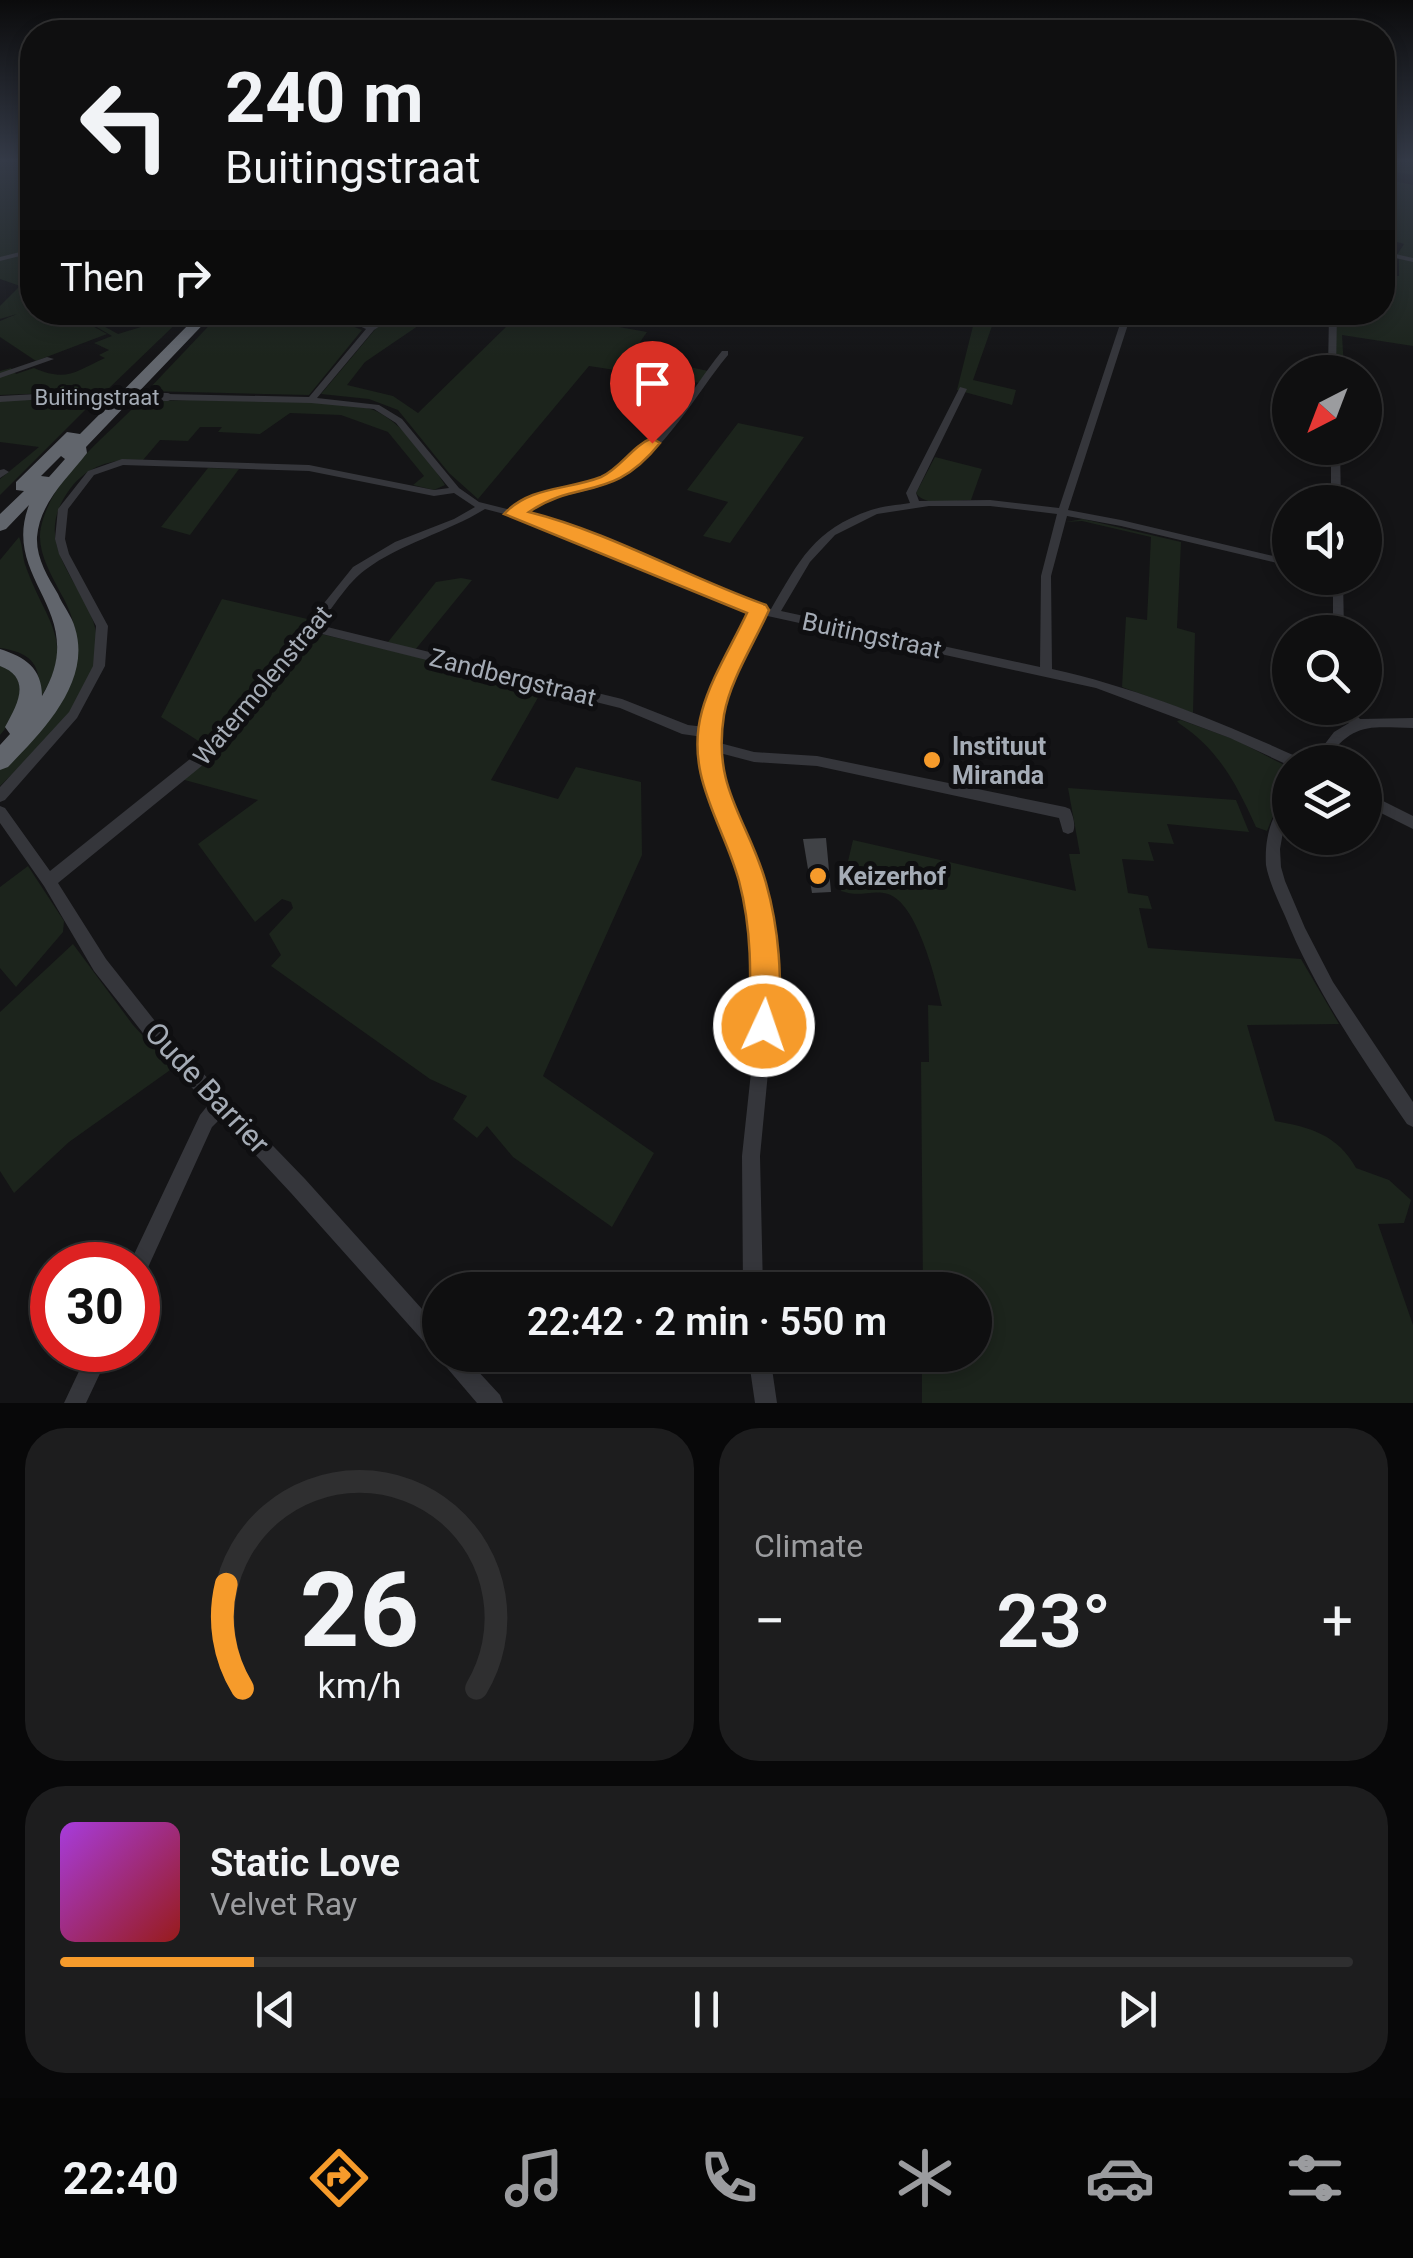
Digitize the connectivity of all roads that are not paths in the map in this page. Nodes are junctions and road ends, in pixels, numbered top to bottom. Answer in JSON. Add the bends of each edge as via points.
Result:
{"nodes":[{"id":1,"x":184,"y":325,"type":"edge"},
{"id":2,"x":197,"y":325,"type":"edge"},
{"id":3,"x":364,"y":325,"type":"edge"},
{"id":4,"x":376,"y":325,"type":"edge"},
{"id":5,"x":1124,"y":325,"type":"edge"},
{"id":6,"x":1334,"y":325,"type":"edge"},
{"id":7,"x":371,"y":328,"type":"junction"},
{"id":8,"x":725,"y":353,"type":"dead end"},
{"id":9,"x":1333,"y":355,"type":"edge"},
{"id":10,"x":50,"y":358,"type":"dead end"},
{"id":11,"x":0,"y":376,"type":"edge"},
{"id":12,"x":963,"y":388,"type":"dead end"},
{"id":13,"x":0,"y":399,"type":"edge"},
{"id":14,"x":311,"y":400,"type":"junction"},
{"id":15,"x":78,"y":446,"type":"junction"},
{"id":16,"x":456,"y":490,"type":"junction"},
{"id":17,"x":483,"y":506,"type":"junction"},
{"id":18,"x":916,"y":506,"type":"junction"},
{"id":19,"x":0,"y":508,"type":"edge"},
{"id":20,"x":1063,"y":510,"type":"junction"},
{"id":21,"x":514,"y":514,"type":"junction"},
{"id":22,"x":0,"y":525,"type":"edge"},
{"id":23,"x":1272,"y":559,"type":"edge"},
{"id":24,"x":759,"y":610,"type":"junction"},
{"id":25,"x":774,"y":613,"type":"junction"},
{"id":26,"x":313,"y":628,"type":"junction"},
{"id":27,"x":0,"y":657,"type":"edge"},
{"id":28,"x":1046,"y":670,"type":"junction"},
{"id":29,"x":1413,"y":722,"type":"edge"},
{"id":30,"x":1382,"y":723,"type":"edge"},
{"id":31,"x":1352,"y":725,"type":"edge"},
{"id":32,"x":710,"y":739,"type":"junction"},
{"id":33,"x":1329,"y":745,"type":"edge"},
{"id":34,"x":0,"y":749,"type":"edge"},
{"id":35,"x":1272,"y":752,"type":"edge"},
{"id":36,"x":0,"y":760,"type":"edge"},
{"id":37,"x":0,"y":796,"type":"edge"},
{"id":38,"x":1382,"y":806,"type":"edge"},
{"id":39,"x":0,"y":812,"type":"edge"},
{"id":40,"x":1413,"y":822,"type":"edge"},
{"id":41,"x":1068,"y":828,"type":"dead end"},
{"id":42,"x":1274,"y":855,"type":"edge"},
{"id":43,"x":49,"y":881,"type":"junction"},
{"id":44,"x":221,"y":1104,"type":"junction"},
{"id":45,"x":1413,"y":1118,"type":"edge"},
{"id":46,"x":150,"y":1242,"type":"edge"},
{"id":47,"x":754,"y":1272,"type":"edge"},
{"id":48,"x":422,"y":1325,"type":"edge"},
{"id":49,"x":90,"y":1372,"type":"edge"},
{"id":50,"x":464,"y":1372,"type":"edge"},
{"id":51,"x":761,"y":1372,"type":"edge"},
{"id":52,"x":75,"y":1403,"type":"edge"},
{"id":53,"x":492,"y":1403,"type":"edge"},
{"id":54,"x":766,"y":1403,"type":"edge"}],
"edges":[{"from":1,"to":19,"type":"highway"},
{"from":2,"to":15,"type":"highway"},
{"from":3,"to":7,"type":"street"},
{"from":4,"to":7,"type":"street"},
{"from":5,"to":20,"type":"street"},
{"from":6,"to":9,"type":"street"},
{"from":7,"to":14,"type":"street"},
{"from":8,"to":21,"type":"street","via":[[628,468],[594,485],[531,500]]},
{"from":10,"to":11,"type":"street"},
{"from":12,"to":18,"type":"street","via":[[911,493]]},
{"from":13,"to":14,"type":"street","name":"Buitingstraat","bridge":true},
{"from":14,"to":16,"type":"street","name":"Buitingstraat","via":[[356,402],[389,413]]},
{"from":15,"to":22,"type":"highway"},
{"from":15,"to":36,"type":"highway","via":[[40,502],[28,537],[32,562],[64,628],[65,669],[42,712]]},
{"from":16,"to":17,"type":"street","name":"Buitingstraat"},
{"from":16,"to":37,"type":"street","name":"Buitingstraat","via":[[434,493],[309,468],[122,462],[102,467],[75,490],[60,524],[64,554],[102,626],[99,666],[73,715]]},
{"from":17,"to":21,"type":"street","name":"Buitingstraat"},
{"from":17,"to":26,"type":"street","name":"Watermolenstraat","via":[[356,570]]},
{"from":18,"to":20,"type":"street","via":[[976,502]]},
{"from":18,"to":25,"type":"street","via":[[863,516],[832,532]]},
{"from":20,"to":23,"type":"street"},
{"from":20,"to":28,"type":"street","via":[[1046,576]]},
{"from":21,"to":24,"type":"street","name":"Buitingstraat","via":[[551,523]]},
{"from":24,"to":25,"type":"street","name":"Buitingstraat"},
{"from":24,"to":32,"type":"street","via":[[713,711]]},
{"from":25,"to":28,"type":"street","name":"Buitingstraat"},
{"from":26,"to":32,"type":"street","name":"Zandbergstraat","via":[[622,704]]},
{"from":26,"to":43,"type":"street","name":"Watermolenstraat","via":[[220,743]]},
{"from":27,"to":34,"type":"highway","via":[[28,673],[32,689],[24,716]]},
{"from":28,"to":35,"type":"street","name":"Buitingstraat"},
{"from":29,"to":30,"type":"street"},
{"from":31,"to":33,"type":"street"},
{"from":32,"to":41,"type":"street","name":"Zandbergstraat","via":[[754,757],[817,761],[1065,813]]},
{"from":32,"to":47,"type":"street","via":[[712,783],[751,877],[766,950],[751,1156]]},
{"from":38,"to":40,"type":"street"},
{"from":39,"to":43,"type":"street","name":"Oude Barrier"},
{"from":42,"to":45,"type":"street","via":[[1295,924],[1333,1000]]},
{"from":43,"to":44,"type":"street","name":"Oude Barrier","via":[[100,966]]},
{"from":44,"to":46,"type":"street","via":[[206,1121]]},
{"from":44,"to":48,"type":"street","name":"Oude Barrier"},
{"from":49,"to":52,"type":"street"},
{"from":50,"to":53,"type":"street"},
{"from":51,"to":54,"type":"street"}]}
